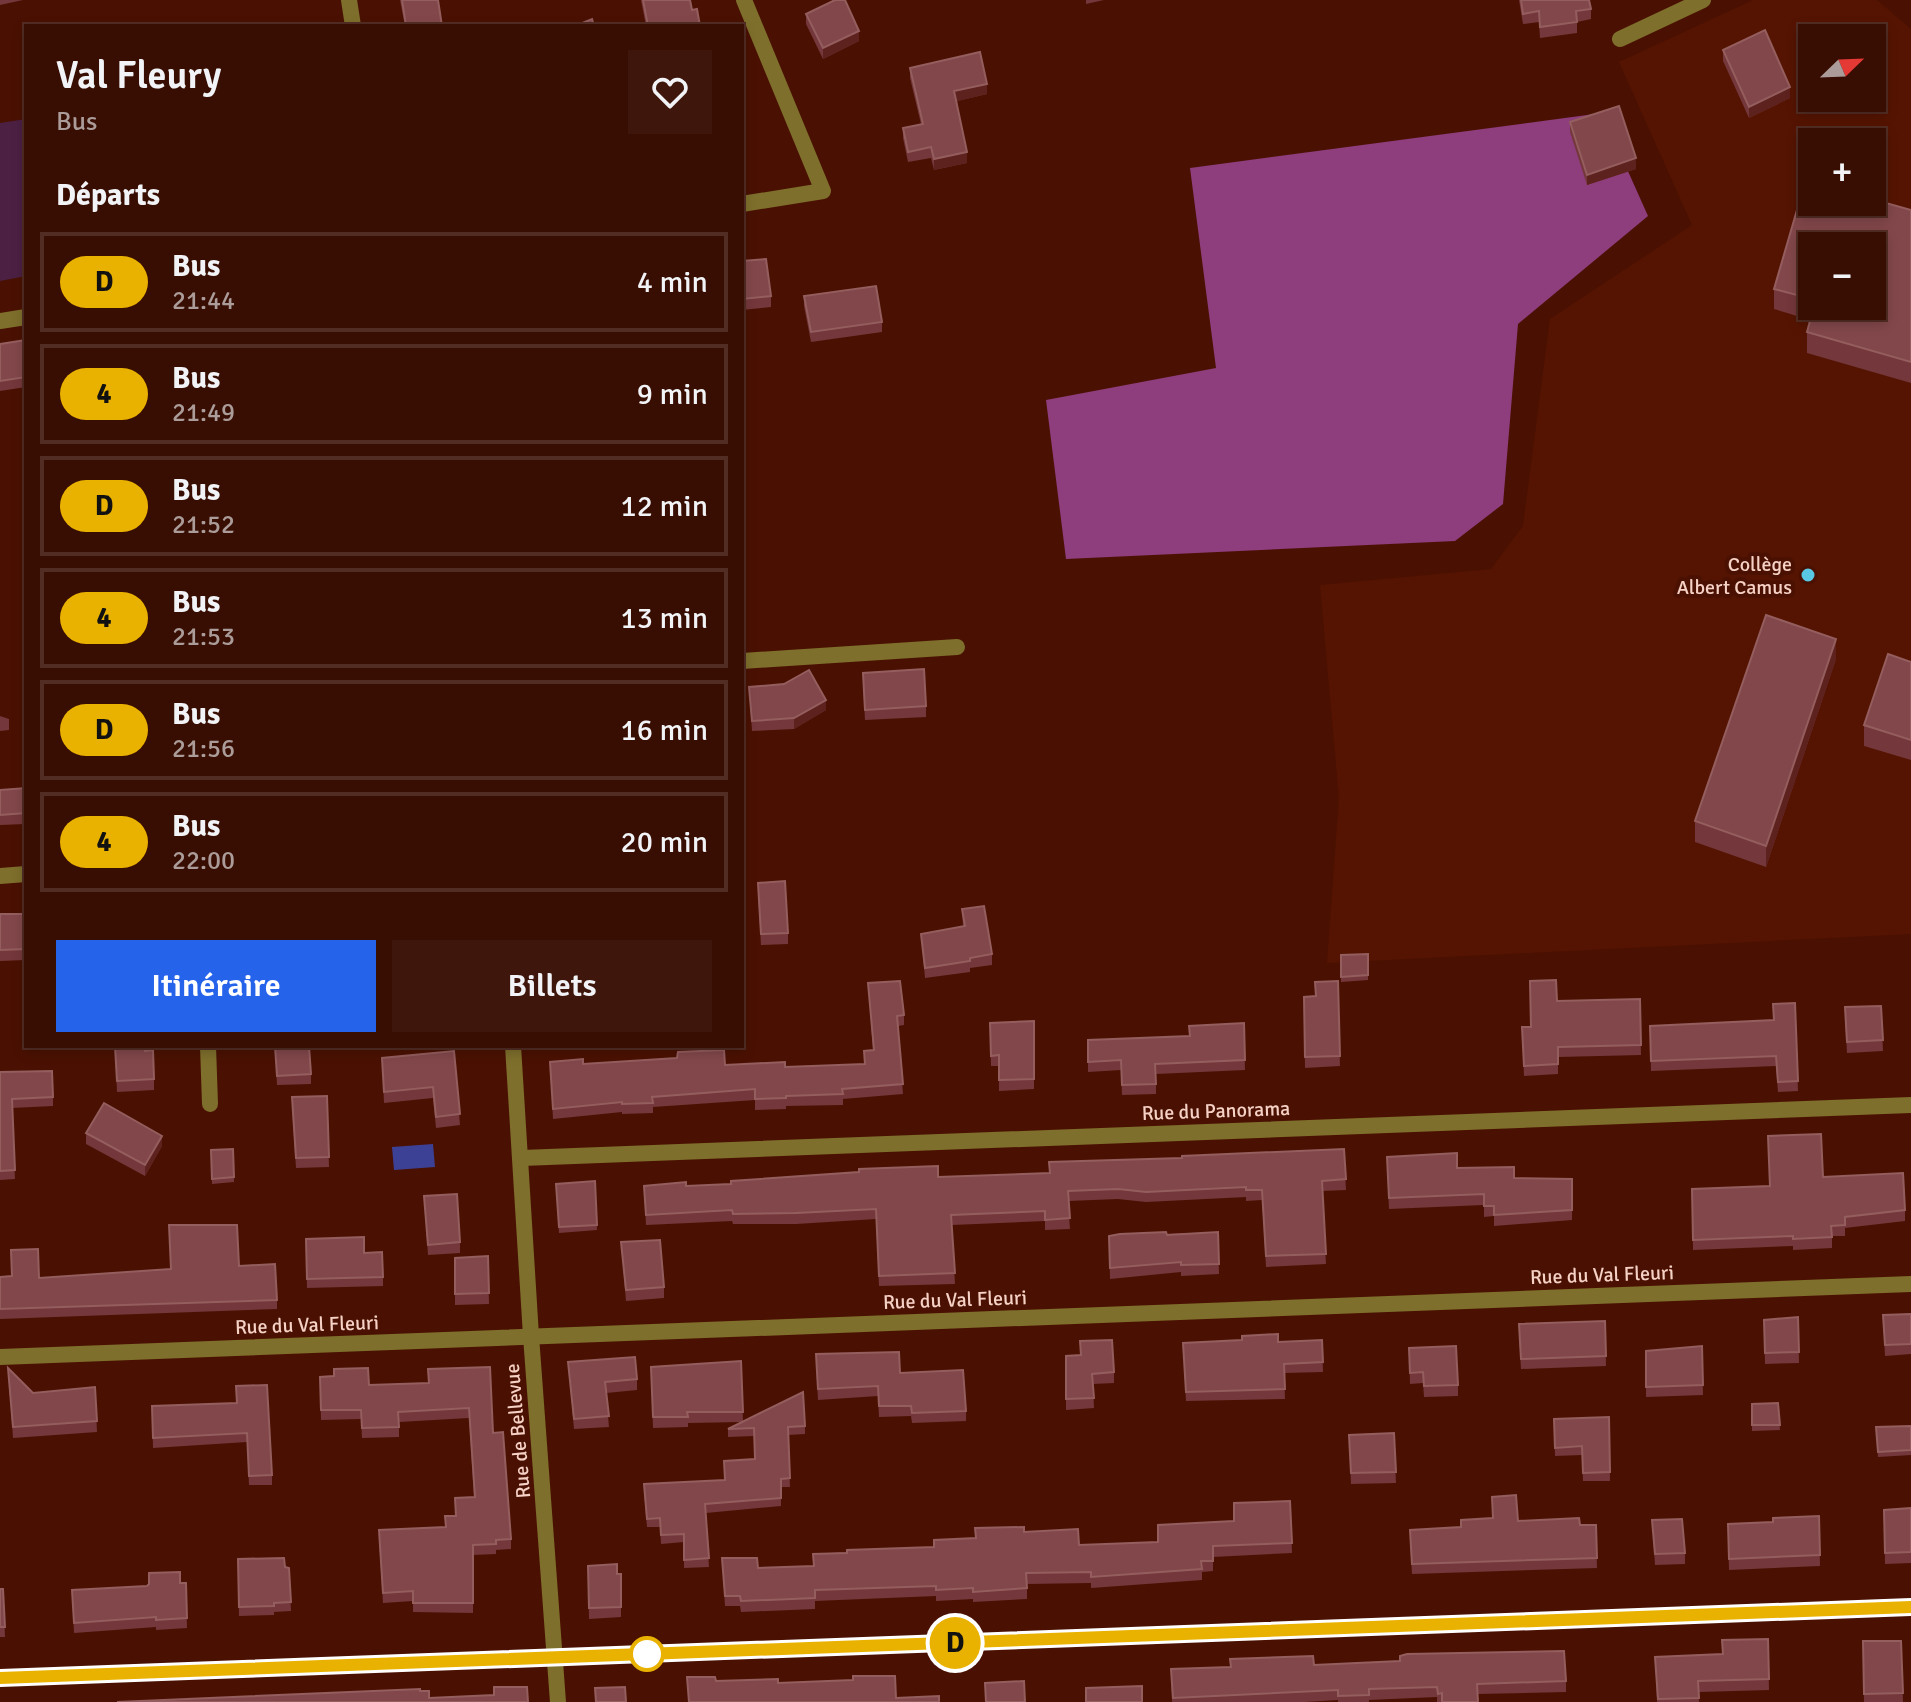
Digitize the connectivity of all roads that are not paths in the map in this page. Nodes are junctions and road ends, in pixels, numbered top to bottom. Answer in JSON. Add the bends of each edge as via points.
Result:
{"nodes":[{"id":1,"x":349,"y":0,"type":"edge"},
{"id":2,"x":744,"y":0,"type":"edge"},
{"id":3,"x":1703,"y":0,"type":"edge"},
{"id":4,"x":353,"y":24,"type":"edge"},
{"id":5,"x":1620,"y":39,"type":"dead end"},
{"id":6,"x":744,"y":204,"type":"edge"},
{"id":7,"x":24,"y":317,"type":"edge"},
{"id":8,"x":0,"y":321,"type":"edge"},
{"id":9,"x":957,"y":647,"type":"dead end"},
{"id":10,"x":744,"y":661,"type":"edge"},
{"id":11,"x":24,"y":874,"type":"edge"},
{"id":12,"x":0,"y":876,"type":"edge"},
{"id":13,"x":208,"y":1048,"type":"edge"},
{"id":14,"x":513,"y":1048,"type":"edge"},
{"id":15,"x":210,"y":1104,"type":"dead end"},
{"id":16,"x":1911,"y":1105,"type":"edge"},
{"id":17,"x":522,"y":1158,"type":"junction"},
{"id":18,"x":1911,"y":1284,"type":"edge"},
{"id":19,"x":531,"y":1336,"type":"junction"},
{"id":20,"x":0,"y":1357,"type":"edge"},
{"id":21,"x":1911,"y":1607,"type":"edge"},
{"id":22,"x":556,"y":1656,"type":"junction"},
{"id":23,"x":0,"y":1678,"type":"edge"},
{"id":24,"x":558,"y":1702,"type":"edge"}],
"edges":[{"from":1,"to":4,"type":"street"},
{"from":2,"to":6,"type":"street","via":[[823,191]]},
{"from":3,"to":5,"type":"street"},
{"from":7,"to":8,"type":"street"},
{"from":9,"to":10,"type":"street"},
{"from":11,"to":12,"type":"street"},
{"from":13,"to":15,"type":"street"},
{"from":14,"to":17,"type":"street","name":"Rue de Bellevue"},
{"from":16,"to":17,"type":"street","name":"Rue du Panorama"},
{"from":17,"to":19,"type":"street","name":"Rue de Bellevue"},
{"from":18,"to":19,"type":"street","name":"Rue du Val Fleuri"},
{"from":19,"to":20,"type":"street","name":"Rue du Val Fleuri"},
{"from":19,"to":22,"type":"street","name":"Rue de Bellevue"},
{"from":21,"to":22,"type":"street"},
{"from":22,"to":23,"type":"street"},
{"from":22,"to":24,"type":"street","name":"Rue de Bellevue"}]}
